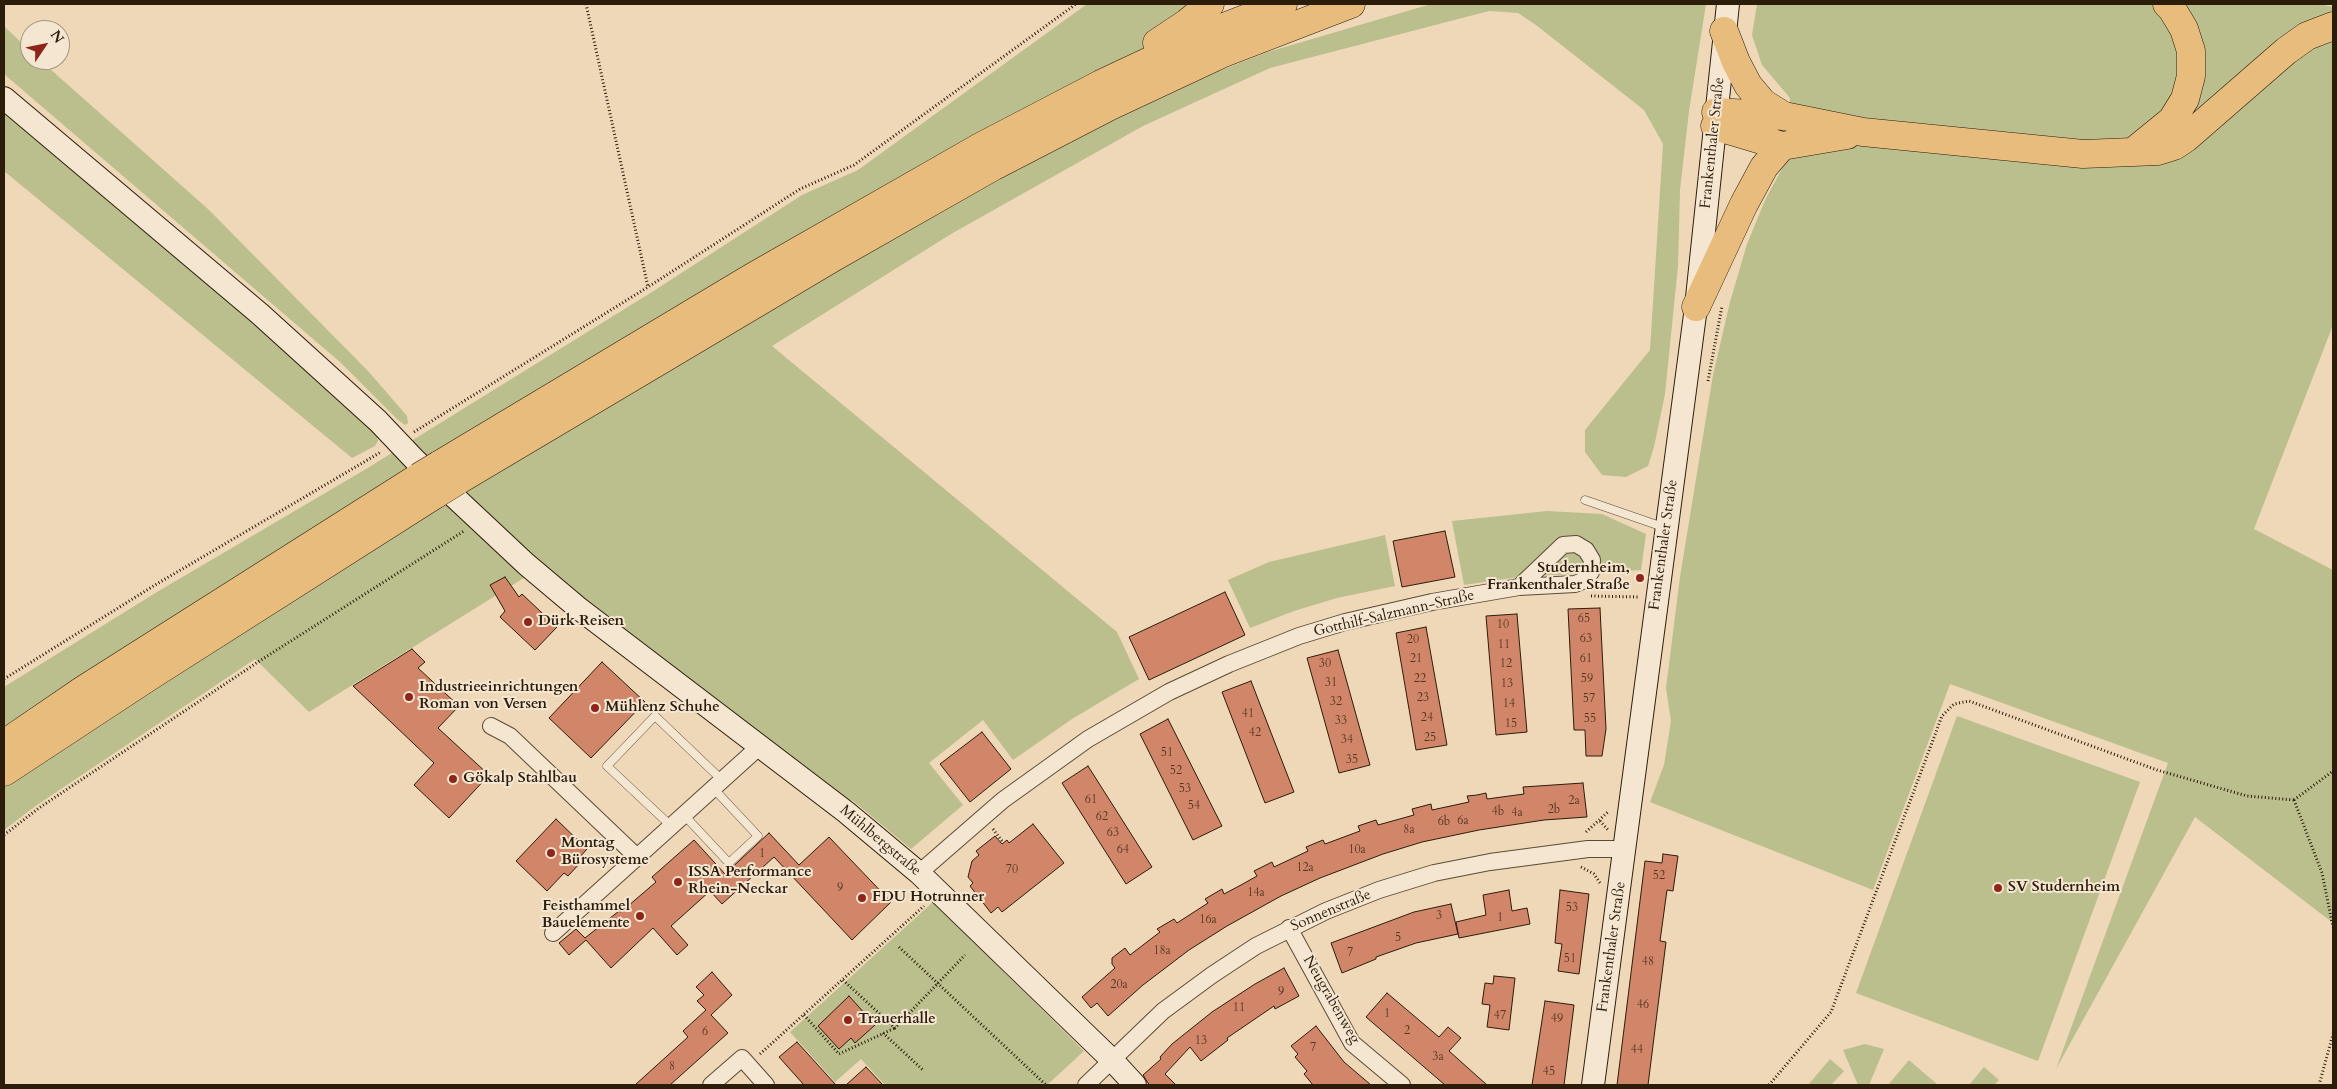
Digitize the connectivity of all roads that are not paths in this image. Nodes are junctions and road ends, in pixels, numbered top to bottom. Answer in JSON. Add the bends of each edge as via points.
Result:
{"nodes":[{"id":1,"x":1210,"y":4,"type":"edge"},
{"id":2,"x":1283,"y":4,"type":"edge"},
{"id":3,"x":1351,"y":4,"type":"edge"},
{"id":4,"x":1728,"y":4,"type":"edge"},
{"id":5,"x":2167,"y":4,"type":"edge"},
{"id":6,"x":2333,"y":26,"type":"edge"},
{"id":7,"x":1724,"y":31,"type":"junction"},
{"id":8,"x":1101,"y":84,"type":"junction"},
{"id":9,"x":4,"y":98,"type":"edge"},
{"id":10,"x":1784,"y":116,"type":"junction"},
{"id":11,"x":1715,"y":119,"type":"junction"},
{"id":12,"x":1863,"y":132,"type":"junction"},
{"id":13,"x":1782,"y":146,"type":"junction"},
{"id":14,"x":2134,"y":151,"type":"junction"},
{"id":15,"x":1696,"y":307,"type":"junction"},
{"id":16,"x":438,"y":479,"type":"junction"},
{"id":17,"x":1585,"y":500,"type":"dead end"},
{"id":18,"x":1666,"y":528,"type":"junction"},
{"id":19,"x":1519,"y":588,"type":"junction"},
{"id":20,"x":491,"y":726,"type":"dead end"},
{"id":21,"x":4,"y":744,"type":"edge"},
{"id":22,"x":760,"y":746,"type":"junction"},
{"id":23,"x":4,"y":772,"type":"edge"},
{"id":24,"x":718,"y":784,"type":"junction"},
{"id":25,"x":684,"y":815,"type":"junction"},
{"id":26,"x":671,"y":826,"type":"junction"},
{"id":27,"x":1625,"y":849,"type":"junction"},
{"id":28,"x":637,"y":857,"type":"junction"},
{"id":29,"x":919,"y":873,"type":"junction"},
{"id":30,"x":1289,"y":928,"type":"junction"},
{"id":31,"x":553,"y":933,"type":"dead end"},
{"id":32,"x":1113,"y":1061,"type":"junction"},
{"id":33,"x":711,"y":1085,"type":"edge"},
{"id":34,"x":766,"y":1085,"type":"edge"},
{"id":35,"x":1086,"y":1085,"type":"edge"},
{"id":36,"x":1135,"y":1085,"type":"edge"},
{"id":37,"x":1402,"y":1085,"type":"edge"},
{"id":38,"x":1593,"y":1085,"type":"edge"}],
"edges":[{"from":1,"to":8,"type":"highway"},
{"from":2,"to":8,"type":"highway","via":[[1214,31]]},
{"from":3,"to":16,"type":"highway","via":[[1221,54],[994,166]]},
{"from":4,"to":7,"type":"street","name":"Frankenthaler Straße"},
{"from":5,"to":14,"type":"highway","via":[[2184,29],[2191,51],[2191,76],[2186,99],[2172,120]]},
{"from":6,"to":14,"type":"highway","via":[[2308,36],[2286,51],[2211,118],[2174,146],[2158,151]]},
{"from":7,"to":10,"type":"highway","via":[[1748,86],[1763,103]]},
{"from":7,"to":11,"type":"street","name":"Frankenthaler Straße"},
{"from":8,"to":16,"type":"highway","via":[[982,146],[822,237]]},
{"from":9,"to":22,"type":"street","name":"Mühlbergstraße","via":[[260,314],[398,441],[479,522],[562,595]]},
{"from":10,"to":11,"type":"highway"},
{"from":10,"to":12,"type":"highway"},
{"from":11,"to":13,"type":"highway"},
{"from":11,"to":15,"type":"street","name":"Frankenthaler Straße"},
{"from":12,"to":13,"type":"highway"},
{"from":12,"to":14,"type":"highway","via":[[2083,154]]},
{"from":13,"to":15,"type":"highway","via":[[1764,167],[1744,204]]},
{"from":15,"to":18,"type":"street","name":"Frankenthaler Straße"},
{"from":16,"to":21,"type":"highway","via":[[100,680]]},
{"from":16,"to":23,"type":"highway"},
{"from":17,"to":18,"type":"lane"},
{"from":18,"to":27,"type":"street","name":"Frankenthaler Straße"},
{"from":19,"to":19,"type":"street","name":"Gotthilf-Salzmann-Straße","via":[[1575,584],[1585,580],[1591,572],[1592,560],[1586,550],[1576,544],[1563,545]]},
{"from":19,"to":29,"type":"street","name":"Gotthilf-Salzmann-Straße","via":[[1432,602],[1345,622],[1299,636],[1169,692],[1088,739],[1004,800]]},
{"from":20,"to":28,"type":"street","via":[[510,736]]},
{"from":22,"to":24,"type":"street"},
{"from":22,"to":29,"type":"street","name":"Mühlbergstraße"},
{"from":24,"to":25,"type":"street"},
{"from":24,"to":25,"type":"lane","via":[[758,836],[729,864]]},
{"from":24,"to":26,"type":"lane","via":[[655,716],[607,766]]},
{"from":25,"to":26,"type":"street"},
{"from":26,"to":28,"type":"street"},
{"from":27,"to":30,"type":"street","name":"Sonnenstraße","via":[[1588,849],[1517,857],[1434,874],[1379,890]]},
{"from":27,"to":38,"type":"street","name":"Frankenthaler Straße"},
{"from":28,"to":31,"type":"street"},
{"from":29,"to":32,"type":"street","name":"Mühlbergstraße"},
{"from":30,"to":32,"type":"street","name":"Sonnenstraße","via":[[1212,975],[1163,1011]]},
{"from":30,"to":37,"type":"street","name":"Neugrabenweg","via":[[1352,1042]]},
{"from":32,"to":35,"type":"street","name":"Sonnenstraße"},
{"from":32,"to":36,"type":"street","name":"Mühlbergstraße"},
{"from":33,"to":34,"type":"street","via":[[742,1058]]}]}
